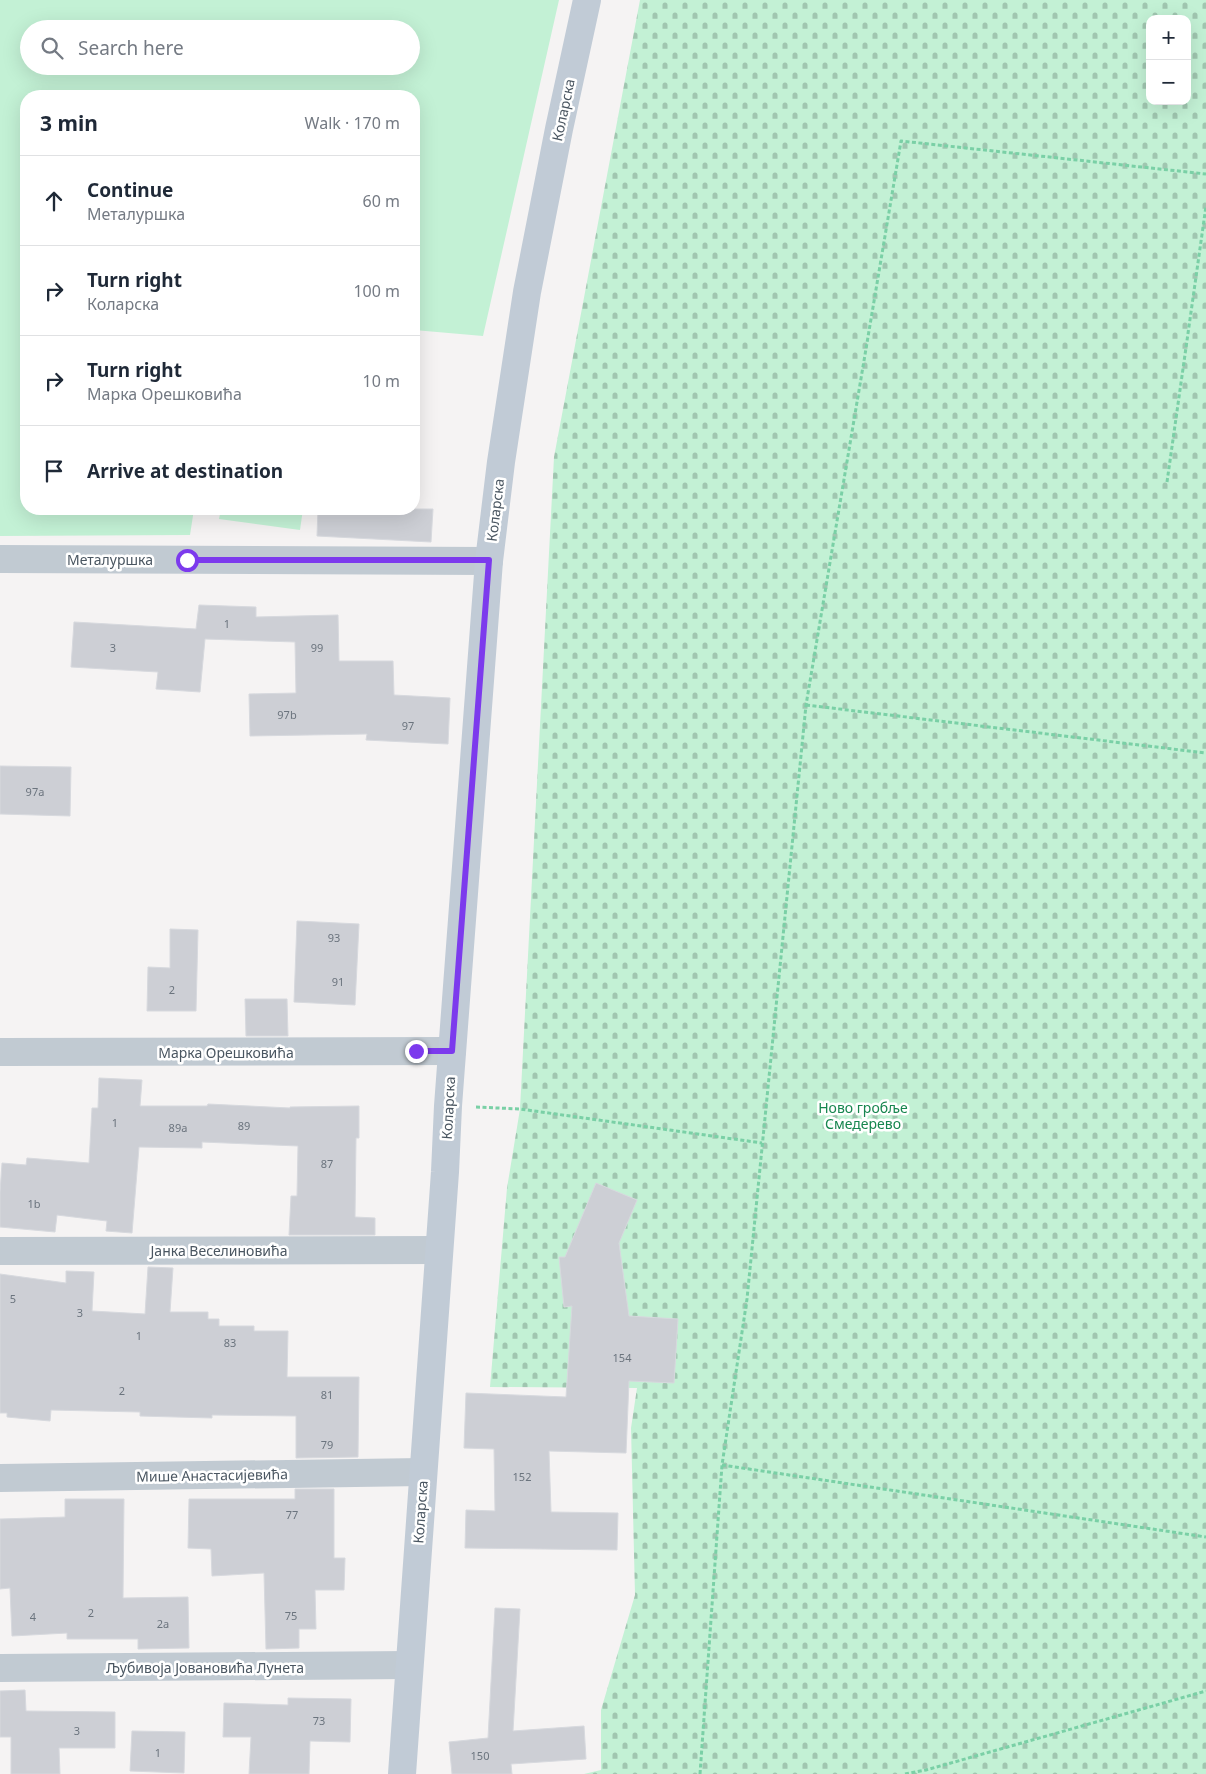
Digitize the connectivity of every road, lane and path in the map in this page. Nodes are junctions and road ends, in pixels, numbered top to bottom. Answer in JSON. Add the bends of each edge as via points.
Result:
{"nodes":[{"id":1,"x":587,"y":0,"type":"edge"},
{"id":2,"x":1206,"y":174,"type":"edge"},
{"id":3,"x":1206,"y":206,"type":"edge"},
{"id":4,"x":1167,"y":482,"type":"dead end"},
{"id":5,"x":0,"y":559,"type":"edge"},
{"id":6,"x":489,"y":560,"type":"junction"},
{"id":7,"x":806,"y":705,"type":"junction"},
{"id":8,"x":1206,"y":754,"type":"edge"},
{"id":9,"x":452,"y":1051,"type":"junction"},
{"id":10,"x":0,"y":1052,"type":"edge"},
{"id":11,"x":448,"y":1106,"type":"junction"},
{"id":12,"x":763,"y":1144,"type":"junction"},
{"id":13,"x":439,"y":1250,"type":"junction"},
{"id":14,"x":0,"y":1251,"type":"edge"},
{"id":15,"x":722,"y":1465,"type":"junction"},
{"id":16,"x":423,"y":1472,"type":"junction"},
{"id":17,"x":0,"y":1478,"type":"edge"},
{"id":18,"x":1206,"y":1537,"type":"edge"},
{"id":19,"x":409,"y":1666,"type":"junction"},
{"id":20,"x":0,"y":1668,"type":"edge"},
{"id":21,"x":1206,"y":1691,"type":"edge"},
{"id":22,"x":402,"y":1774,"type":"edge"},
{"id":23,"x":700,"y":1774,"type":"edge"},
{"id":24,"x":904,"y":1774,"type":"edge"}],
"edges":[{"from":1,"to":6,"type":"main road","name":"Коларска","via":[[527,292]]},
{"from":2,"to":7,"type":"path","via":[[901,140]]},
{"from":3,"to":4,"type":"path"},
{"from":5,"to":6,"type":"street","name":"Металуршка"},
{"from":6,"to":9,"type":"main road","name":"Коларска"},
{"from":7,"to":8,"type":"path"},
{"from":7,"to":12,"type":"path"},
{"from":9,"to":10,"type":"street","name":"Марка Орешковића"},
{"from":9,"to":11,"type":"main road","name":"Коларска"},
{"from":11,"to":12,"type":"path","via":[[520,1109]]},
{"from":11,"to":13,"type":"main road","name":"Коларска"},
{"from":12,"to":15,"type":"path","via":[[747,1299]]},
{"from":13,"to":14,"type":"street","name":"Јанка Веселиновића"},
{"from":13,"to":16,"type":"main road","name":"Коларска"},
{"from":15,"to":18,"type":"path"},
{"from":15,"to":23,"type":"path"},
{"from":16,"to":17,"type":"street","name":"Мише Анастасијевића"},
{"from":16,"to":19,"type":"main road","name":"Коларска"},
{"from":19,"to":20,"type":"street","name":"Љубивоја Јовановића Лунета"},
{"from":19,"to":22,"type":"main road","name":"Коларска"},
{"from":21,"to":24,"type":"path"}]}
